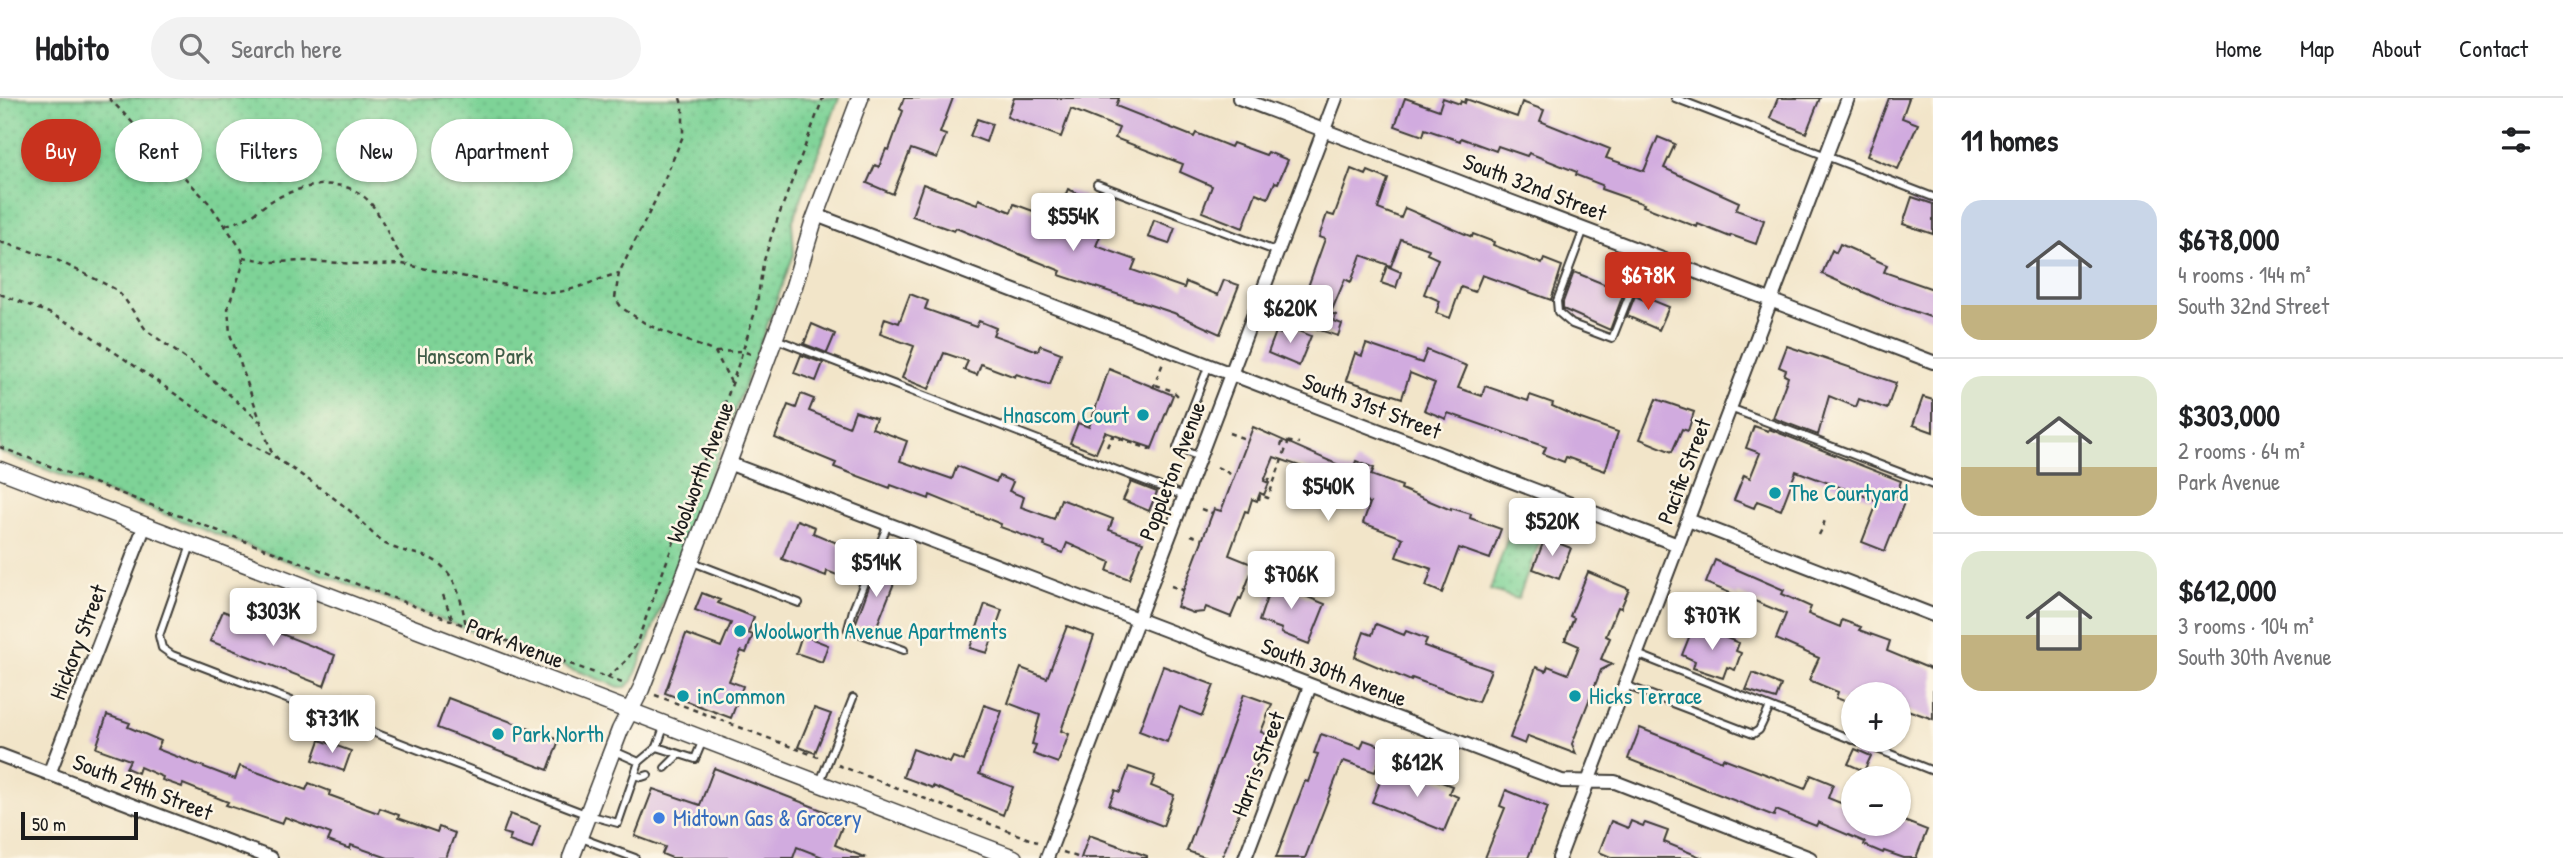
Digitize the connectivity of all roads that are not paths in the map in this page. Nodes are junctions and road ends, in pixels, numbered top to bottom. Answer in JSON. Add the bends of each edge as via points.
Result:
{"nodes":[{"id":1,"x":860,"y":98,"type":"edge"},
{"id":2,"x":1239,"y":98,"type":"edge"},
{"id":3,"x":1336,"y":98,"type":"edge"},
{"id":4,"x":1675,"y":98,"type":"edge"},
{"id":5,"x":1848,"y":98,"type":"edge"},
{"id":6,"x":1324,"y":131,"type":"junction"},
{"id":7,"x":1826,"y":155,"type":"junction"},
{"id":8,"x":1097,"y":184,"type":"dead end"},
{"id":9,"x":1933,"y":197,"type":"edge"},
{"id":10,"x":816,"y":215,"type":"junction"},
{"id":11,"x":1584,"y":229,"type":"junction"},
{"id":12,"x":1278,"y":252,"type":"junction"},
{"id":13,"x":1647,"y":252,"type":"junction"},
{"id":14,"x":1772,"y":299,"type":"junction"},
{"id":15,"x":775,"y":339,"type":"junction"},
{"id":16,"x":1933,"y":362,"type":"edge"},
{"id":17,"x":1208,"y":367,"type":"junction"},
{"id":18,"x":1231,"y":376,"type":"junction"},
{"id":19,"x":1730,"y":408,"type":"junction"},
{"id":20,"x":1200,"y":457,"type":"junction"},
{"id":21,"x":728,"y":463,"type":"junction"},
{"id":22,"x":0,"y":470,"type":"edge"},
{"id":23,"x":1933,"y":485,"type":"edge"},
{"id":24,"x":1185,"y":496,"type":"junction"},
{"id":25,"x":1688,"y":520,"type":"junction"},
{"id":26,"x":888,"y":524,"type":"junction"},
{"id":27,"x":145,"y":525,"type":"junction"},
{"id":28,"x":192,"y":543,"type":"junction"},
{"id":29,"x":1678,"y":545,"type":"junction"},
{"id":30,"x":690,"y":561,"type":"junction"},
{"id":31,"x":799,"y":603,"type":"dead end"},
{"id":32,"x":1933,"y":615,"type":"edge"},
{"id":33,"x":1138,"y":620,"type":"junction"},
{"id":34,"x":904,"y":650,"type":"dead end"},
{"id":35,"x":1637,"y":654,"type":"junction"},
{"id":36,"x":1625,"y":685,"type":"junction"},
{"id":37,"x":1310,"y":686,"type":"junction"},
{"id":38,"x":853,"y":698,"type":"dead end"},
{"id":39,"x":1770,"y":707,"type":"junction"},
{"id":40,"x":630,"y":712,"type":"junction"},
{"id":41,"x":665,"y":725,"type":"junction"},
{"id":42,"x":1841,"y":735,"type":"edge"},
{"id":43,"x":703,"y":740,"type":"junction"},
{"id":44,"x":657,"y":747,"type":"junction"},
{"id":45,"x":612,"y":750,"type":"junction"},
{"id":46,"x":1885,"y":752,"type":"edge"},
{"id":47,"x":679,"y":754,"type":"junction"},
{"id":48,"x":0,"y":755,"type":"edge"},
{"id":49,"x":639,"y":762,"type":"junction"},
{"id":50,"x":665,"y":768,"type":"dead end"},
{"id":51,"x":1933,"y":771,"type":"edge"},
{"id":52,"x":49,"y":774,"type":"junction"},
{"id":53,"x":635,"y":775,"type":"junction"},
{"id":54,"x":648,"y":775,"type":"dead end"},
{"id":55,"x":1588,"y":782,"type":"junction"},
{"id":56,"x":819,"y":784,"type":"junction"},
{"id":57,"x":588,"y":814,"type":"junction"},
{"id":58,"x":579,"y":837,"type":"junction"},
{"id":59,"x":1049,"y":853,"type":"edge"},
{"id":60,"x":271,"y":858,"type":"edge"},
{"id":61,"x":571,"y":858,"type":"edge"},
{"id":62,"x":635,"y":858,"type":"edge"},
{"id":63,"x":1014,"y":858,"type":"edge"},
{"id":64,"x":1245,"y":858,"type":"edge"},
{"id":65,"x":1559,"y":858,"type":"edge"},
{"id":66,"x":1810,"y":858,"type":"edge"}],
"edges":[{"from":1,"to":10,"type":"street","name":"Woolworth Avenue"},
{"from":2,"to":6,"type":"street","name":"South 32nd Street"},
{"from":3,"to":6,"type":"street","name":"Poppleton Avenue"},
{"from":4,"to":7,"type":"lane"},
{"from":5,"to":7,"type":"street","name":"Pacific Street"},
{"from":6,"to":11,"type":"street","name":"South 32nd Street"},
{"from":6,"to":12,"type":"street","name":"Poppleton Avenue"},
{"from":7,"to":9,"type":"lane"},
{"from":7,"to":14,"type":"street","name":"Pacific Street"},
{"from":8,"to":12,"type":"lane"},
{"from":10,"to":15,"type":"street","name":"Woolworth Avenue"},
{"from":10,"to":17,"type":"street","name":"South 31st Street"},
{"from":11,"to":13,"type":"street","name":"South 32nd Street"},
{"from":11,"to":13,"type":"lane","via":[[1556,308],[1562,318],[1612,339]]},
{"from":12,"to":18,"type":"street","name":"Poppleton Avenue"},
{"from":13,"to":14,"type":"street","name":"South 32nd Street"},
{"from":14,"to":16,"type":"street","name":"South 32nd Street"},
{"from":14,"to":19,"type":"street","name":"Pacific Street"},
{"from":15,"to":21,"type":"street","name":"Woolworth Avenue"},
{"from":15,"to":24,"type":"lane"},
{"from":17,"to":18,"type":"street","name":"South 31st Street"},
{"from":17,"to":20,"type":"lane","via":[[1177,448]]},
{"from":18,"to":20,"type":"street","name":"Poppleton Avenue"},
{"from":18,"to":29,"type":"street","name":"South 31st Street"},
{"from":19,"to":23,"type":"lane"},
{"from":19,"to":25,"type":"street","name":"Pacific Street"},
{"from":20,"to":24,"type":"street","name":"Poppleton Avenue"},
{"from":21,"to":26,"type":"street","name":"South 30th Avenue"},
{"from":21,"to":30,"type":"street","name":"Woolworth Avenue"},
{"from":22,"to":27,"type":"street","name":"Park Avenue"},
{"from":24,"to":33,"type":"street","name":"Poppleton Avenue"},
{"from":25,"to":29,"type":"street","name":"Pacific Street"},
{"from":25,"to":32,"type":"street"},
{"from":26,"to":33,"type":"street","name":"South 30th Avenue"},
{"from":26,"to":34,"type":"lane","via":[[848,629]]},
{"from":27,"to":28,"type":"street","name":"Park Avenue"},
{"from":27,"to":52,"type":"street","name":"Hickory Street"},
{"from":28,"to":40,"type":"street","name":"Park Avenue"},
{"from":28,"to":57,"type":"lane","via":[[159,631],[166,652]]},
{"from":29,"to":35,"type":"street","name":"Pacific Street"},
{"from":30,"to":31,"type":"lane"},
{"from":30,"to":40,"type":"street","name":"Woolworth Avenue"},
{"from":33,"to":37,"type":"street","name":"South 30th Avenue"},
{"from":33,"to":59,"type":"street","name":"Poppleton Avenue"},
{"from":35,"to":36,"type":"street","name":"Pacific Street"},
{"from":35,"to":39,"type":"lane"},
{"from":36,"to":39,"type":"lane","via":[[1753,734]]},
{"from":36,"to":55,"type":"street","name":"Pacific Street"},
{"from":37,"to":55,"type":"street","name":"South 30th Avenue","via":[[1562,781]]},
{"from":37,"to":64,"type":"street","name":"Harris Street"},
{"from":38,"to":56,"type":"lane"},
{"from":39,"to":42,"type":"lane"},
{"from":40,"to":41,"type":"street","name":"Park Avenue"},
{"from":40,"to":45,"type":"street","name":"Woolworth Avenue"},
{"from":41,"to":43,"type":"street","name":"Park Avenue"},
{"from":41,"to":44,"type":"lane"},
{"from":43,"to":47,"type":"lane","via":[[695,759]]},
{"from":43,"to":56,"type":"street","name":"Park Avenue"},
{"from":44,"to":47,"type":"lane"},
{"from":44,"to":49,"type":"lane"},
{"from":45,"to":49,"type":"lane"},
{"from":45,"to":57,"type":"street","name":"Woolworth Avenue"},
{"from":46,"to":51,"type":"lane"},
{"from":47,"to":50,"type":"lane"},
{"from":48,"to":52,"type":"street","name":"South 29th Street"},
{"from":49,"to":53,"type":"lane"},
{"from":52,"to":60,"type":"street","name":"South 29th Street"},
{"from":53,"to":54,"type":"lane"},
{"from":53,"to":57,"type":"lane","via":[[618,823]]},
{"from":55,"to":65,"type":"street","name":"Pacific Street"},
{"from":55,"to":66,"type":"street","name":"South 30th Avenue","via":[[1615,782]]},
{"from":56,"to":63,"type":"street","name":"Park Avenue"},
{"from":57,"to":58,"type":"street","name":"Woolworth Avenue"},
{"from":58,"to":61,"type":"street","name":"Woolworth Avenue"},
{"from":58,"to":62,"type":"lane"}]}
